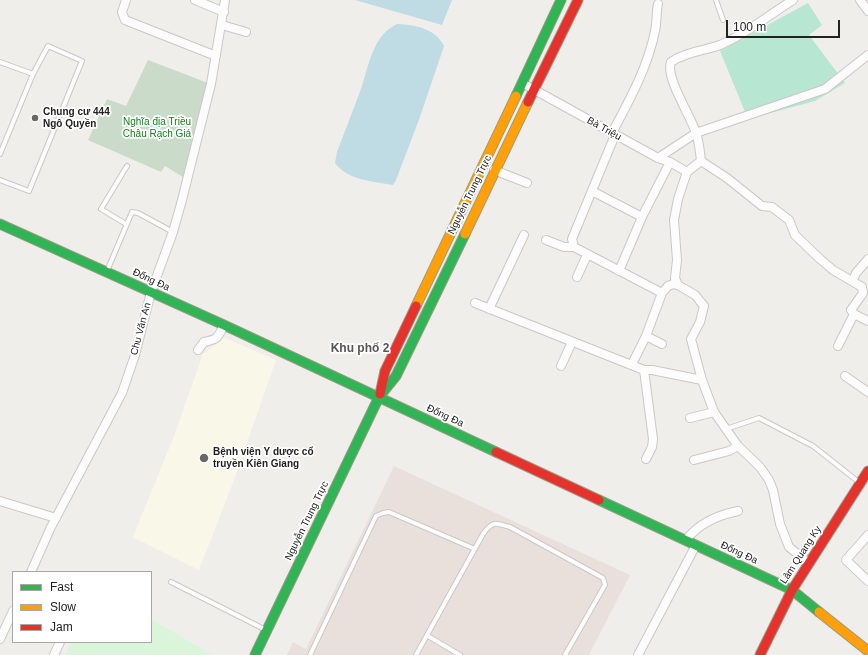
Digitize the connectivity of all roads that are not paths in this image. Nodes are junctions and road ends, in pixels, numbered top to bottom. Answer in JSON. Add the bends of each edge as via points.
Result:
{"nodes":[{"id":1,"x":126,"y":0,"type":"edge"},
{"id":2,"x":194,"y":0,"type":"edge"},
{"id":3,"x":225,"y":0,"type":"edge"},
{"id":4,"x":560,"y":0,"type":"edge"},
{"id":5,"x":578,"y":0,"type":"edge"},
{"id":6,"x":716,"y":0,"type":"edge"},
{"id":7,"x":793,"y":0,"type":"edge"},
{"id":8,"x":860,"y":0,"type":"edge"},
{"id":9,"x":658,"y":4,"type":"dead end"},
{"id":10,"x":868,"y":11,"type":"edge"},
{"id":11,"x":224,"y":12,"type":"junction"},
{"id":12,"x":723,"y":20,"type":"dead end"},
{"id":13,"x":222,"y":25,"type":"junction"},
{"id":14,"x":246,"y":32,"type":"dead end"},
{"id":15,"x":868,"y":55,"type":"edge"},
{"id":16,"x":216,"y":56,"type":"junction"},
{"id":17,"x":0,"y":62,"type":"edge"},
{"id":18,"x":33,"y":74,"type":"junction"},
{"id":19,"x":522,"y":83,"type":"junction"},
{"id":20,"x":535,"y":90,"type":"junction"},
{"id":21,"x":696,"y":133,"type":"junction"},
{"id":22,"x":614,"y":134,"type":"junction"},
{"id":23,"x":0,"y":154,"type":"edge"},
{"id":24,"x":658,"y":158,"type":"junction"},
{"id":25,"x":701,"y":161,"type":"junction"},
{"id":26,"x":670,"y":162,"type":"junction"},
{"id":27,"x":127,"y":166,"type":"dead end"},
{"id":28,"x":494,"y":170,"type":"junction"},
{"id":29,"x":687,"y":172,"type":"junction"},
{"id":30,"x":0,"y":180,"type":"edge"},
{"id":31,"x":527,"y":183,"type":"dead end"},
{"id":32,"x":592,"y":191,"type":"junction"},
{"id":33,"x":642,"y":217,"type":"junction"},
{"id":34,"x":0,"y":224,"type":"edge"},
{"id":35,"x":126,"y":224,"type":"junction"},
{"id":36,"x":173,"y":232,"type":"junction"},
{"id":37,"x":524,"y":235,"type":"dead end"},
{"id":38,"x":546,"y":240,"type":"dead end"},
{"id":39,"x":574,"y":247,"type":"junction"},
{"id":40,"x":587,"y":255,"type":"junction"},
{"id":41,"x":868,"y":259,"type":"edge"},
{"id":42,"x":619,"y":270,"type":"junction"},
{"id":43,"x":107,"y":272,"type":"junction"},
{"id":44,"x":577,"y":277,"type":"dead end"},
{"id":45,"x":853,"y":280,"type":"junction"},
{"id":46,"x":678,"y":285,"type":"junction"},
{"id":47,"x":151,"y":292,"type":"junction"},
{"id":48,"x":662,"y":293,"type":"junction"},
{"id":49,"x":475,"y":303,"type":"dead end"},
{"id":50,"x":489,"y":309,"type":"junction"},
{"id":51,"x":854,"y":314,"type":"junction"},
{"id":52,"x":868,"y":321,"type":"edge"},
{"id":53,"x":224,"y":325,"type":"junction"},
{"id":54,"x":646,"y":336,"type":"junction"},
{"id":55,"x":572,"y":342,"type":"junction"},
{"id":56,"x":662,"y":344,"type":"dead end"},
{"id":57,"x":838,"y":346,"type":"dead end"},
{"id":58,"x":198,"y":350,"type":"dead end"},
{"id":59,"x":632,"y":364,"type":"junction"},
{"id":60,"x":561,"y":366,"type":"dead end"},
{"id":61,"x":645,"y":370,"type":"junction"},
{"id":62,"x":845,"y":376,"type":"dead end"},
{"id":63,"x":702,"y":380,"type":"junction"},
{"id":64,"x":868,"y":392,"type":"edge"},
{"id":65,"x":379,"y":397,"type":"junction"},
{"id":66,"x":714,"y":412,"type":"junction"},
{"id":67,"x":690,"y":418,"type":"dead end"},
{"id":68,"x":726,"y":429,"type":"junction"},
{"id":69,"x":738,"y":446,"type":"junction"},
{"id":70,"x":646,"y":459,"type":"dead end"},
{"id":71,"x":694,"y":460,"type":"dead end"},
{"id":72,"x":868,"y":472,"type":"edge"},
{"id":73,"x":860,"y":483,"type":"junction"},
{"id":74,"x":0,"y":501,"type":"edge"},
{"id":75,"x":738,"y":511,"type":"dead end"},
{"id":76,"x":56,"y":518,"type":"junction"},
{"id":77,"x":868,"y":535,"type":"edge"},
{"id":78,"x":686,"y":540,"type":"junction"},
{"id":79,"x":696,"y":545,"type":"junction"},
{"id":80,"x":475,"y":549,"type":"junction"},
{"id":81,"x":809,"y":563,"type":"junction"},
{"id":82,"x":30,"y":571,"type":"edge"},
{"id":83,"x":868,"y":581,"type":"edge"},
{"id":84,"x":171,"y":582,"type":"dead end"},
{"id":85,"x":792,"y":590,"type":"junction"},
{"id":86,"x":12,"y":613,"type":"edge"},
{"id":87,"x":267,"y":631,"type":"junction"},
{"id":88,"x":428,"y":636,"type":"junction"},
{"id":89,"x":0,"y":640,"type":"edge"},
{"id":90,"x":60,"y":643,"type":"edge"},
{"id":91,"x":868,"y":651,"type":"edge"},
{"id":92,"x":54,"y":655,"type":"edge"},
{"id":93,"x":255,"y":655,"type":"edge"},
{"id":94,"x":310,"y":655,"type":"edge"},
{"id":95,"x":416,"y":655,"type":"edge"},
{"id":96,"x":460,"y":655,"type":"edge"},
{"id":97,"x":565,"y":655,"type":"edge"},
{"id":98,"x":638,"y":655,"type":"edge"},
{"id":99,"x":760,"y":655,"type":"edge"}],
"edges":[{"from":1,"to":16,"type":"street","via":[[122,12],[125,20]]},
{"from":2,"to":11,"type":"street"},
{"from":3,"to":11,"type":"street","name":"Chu Văn An"},
{"from":4,"to":19,"type":"street","name":"Nguyễn Trung Trực"},
{"from":5,"to":20,"type":"street","name":"Nguyễn Trung Trực"},
{"from":6,"to":12,"type":"lane"},
{"from":7,"to":21,"type":"street","via":[[738,36],[671,62],[669,67],[674,84]]},
{"from":8,"to":10,"type":"street"},
{"from":9,"to":22,"type":"street","via":[[651,48]]},
{"from":11,"to":13,"type":"street","name":"Chu Văn An"},
{"from":13,"to":14,"type":"street"},
{"from":13,"to":16,"type":"street","name":"Chu Văn An"},
{"from":15,"to":21,"type":"street","via":[[825,89]]},
{"from":16,"to":36,"type":"street","name":"Chu Văn An"},
{"from":17,"to":18,"type":"lane"},
{"from":18,"to":23,"type":"lane"},
{"from":18,"to":30,"type":"lane","via":[[48,46],[82,61],[29,191]]},
{"from":19,"to":20,"type":"street","name":"Bà Triệu"},
{"from":19,"to":65,"type":"street","name":"Nguyễn Trung Trực","via":[[385,371]]},
{"from":20,"to":22,"type":"street","name":"Bà Triệu"},
{"from":20,"to":28,"type":"street","name":"Nguyễn Trung Trực"},
{"from":21,"to":24,"type":"street"},
{"from":21,"to":25,"type":"street"},
{"from":22,"to":24,"type":"street","name":"Bà Triệu"},
{"from":22,"to":32,"type":"street"},
{"from":24,"to":26,"type":"street","name":"Bà Triệu"},
{"from":25,"to":29,"type":"street"},
{"from":25,"to":45,"type":"street","via":[[762,206],[772,207],[783,215],[789,220],[796,235],[820,259],[833,270]]},
{"from":26,"to":29,"type":"street","name":"Bà Triệu"},
{"from":26,"to":33,"type":"street"},
{"from":27,"to":35,"type":"lane","via":[[101,209]]},
{"from":28,"to":31,"type":"street"},
{"from":28,"to":65,"type":"street","name":"Nguyễn Trung Trực","via":[[396,376]]},
{"from":29,"to":46,"type":"street","via":[[674,220],[677,260],[675,278]]},
{"from":32,"to":33,"type":"street"},
{"from":32,"to":39,"type":"street","via":[[572,239]]},
{"from":33,"to":42,"type":"street"},
{"from":34,"to":43,"type":"street","name":"Đống Đa"},
{"from":35,"to":36,"type":"lane","via":[[132,212],[138,213]]},
{"from":35,"to":43,"type":"lane"},
{"from":36,"to":47,"type":"street","name":"Chu Văn An"},
{"from":37,"to":50,"type":"street"},
{"from":38,"to":39,"type":"street","via":[[564,247]]},
{"from":39,"to":40,"type":"street"},
{"from":40,"to":42,"type":"street"},
{"from":40,"to":44,"type":"street"},
{"from":41,"to":45,"type":"street"},
{"from":42,"to":48,"type":"street"},
{"from":43,"to":47,"type":"street","name":"Đống Đa"},
{"from":45,"to":51,"type":"street","via":[[864,289],[851,310]]},
{"from":46,"to":48,"type":"street","via":[[668,286]]},
{"from":46,"to":63,"type":"street","via":[[695,295],[704,306],[692,339]]},
{"from":47,"to":53,"type":"street","name":"Đống Đa"},
{"from":47,"to":76,"type":"street","name":"Chu Văn An","via":[[122,392]]},
{"from":48,"to":54,"type":"street"},
{"from":49,"to":50,"type":"street"},
{"from":50,"to":55,"type":"street"},
{"from":51,"to":52,"type":"street"},
{"from":51,"to":57,"type":"street"},
{"from":53,"to":58,"type":"street","via":[[218,338],[204,342]]},
{"from":53,"to":65,"type":"street","name":"Đống Đa"},
{"from":54,"to":56,"type":"street"},
{"from":54,"to":59,"type":"street"},
{"from":55,"to":59,"type":"street"},
{"from":55,"to":60,"type":"street"},
{"from":59,"to":61,"type":"street"},
{"from":61,"to":63,"type":"street"},
{"from":61,"to":70,"type":"street","via":[[653,439]]},
{"from":62,"to":64,"type":"street"},
{"from":63,"to":66,"type":"street"},
{"from":65,"to":78,"type":"street","name":"Đống Đa"},
{"from":65,"to":87,"type":"street","name":"Nguyễn Trung Trực"},
{"from":66,"to":67,"type":"street"},
{"from":66,"to":68,"type":"street"},
{"from":68,"to":69,"type":"street"},
{"from":68,"to":73,"type":"lane","via":[[759,418],[813,446]]},
{"from":69,"to":71,"type":"street","via":[[729,451]]},
{"from":69,"to":81,"type":"street","via":[[760,467],[769,480],[780,524],[789,547]]},
{"from":72,"to":73,"type":"street","name":"Lâm Quang Ky"},
{"from":73,"to":81,"type":"street","name":"Lâm Quang Ky"},
{"from":74,"to":76,"type":"street"},
{"from":75,"to":78,"type":"street","via":[[722,514],[700,526]]},
{"from":76,"to":82,"type":"street","name":"Chu Văn An"},
{"from":77,"to":83,"type":"street","via":[[846,560]]},
{"from":78,"to":79,"type":"street","name":"Đống Đa"},
{"from":79,"to":85,"type":"street","name":"Đống Đa"},
{"from":79,"to":98,"type":"street"},
{"from":80,"to":88,"type":"lane"},
{"from":80,"to":94,"type":"lane","via":[[389,512],[376,516]]},
{"from":80,"to":97,"type":"lane","via":[[490,524],[495,523],[510,527],[603,578],[605,585]]},
{"from":81,"to":85,"type":"street","name":"Lâm Quang Ky"},
{"from":84,"to":87,"type":"lane"},
{"from":85,"to":91,"type":"street","name":"Đống Đa"},
{"from":85,"to":99,"type":"street","name":"Lâm Quang Ky"},
{"from":86,"to":89,"type":"street"},
{"from":87,"to":93,"type":"street","name":"Nguyễn Trung Trực"},
{"from":88,"to":95,"type":"lane"},
{"from":88,"to":96,"type":"lane"},
{"from":90,"to":92,"type":"street"}]}
